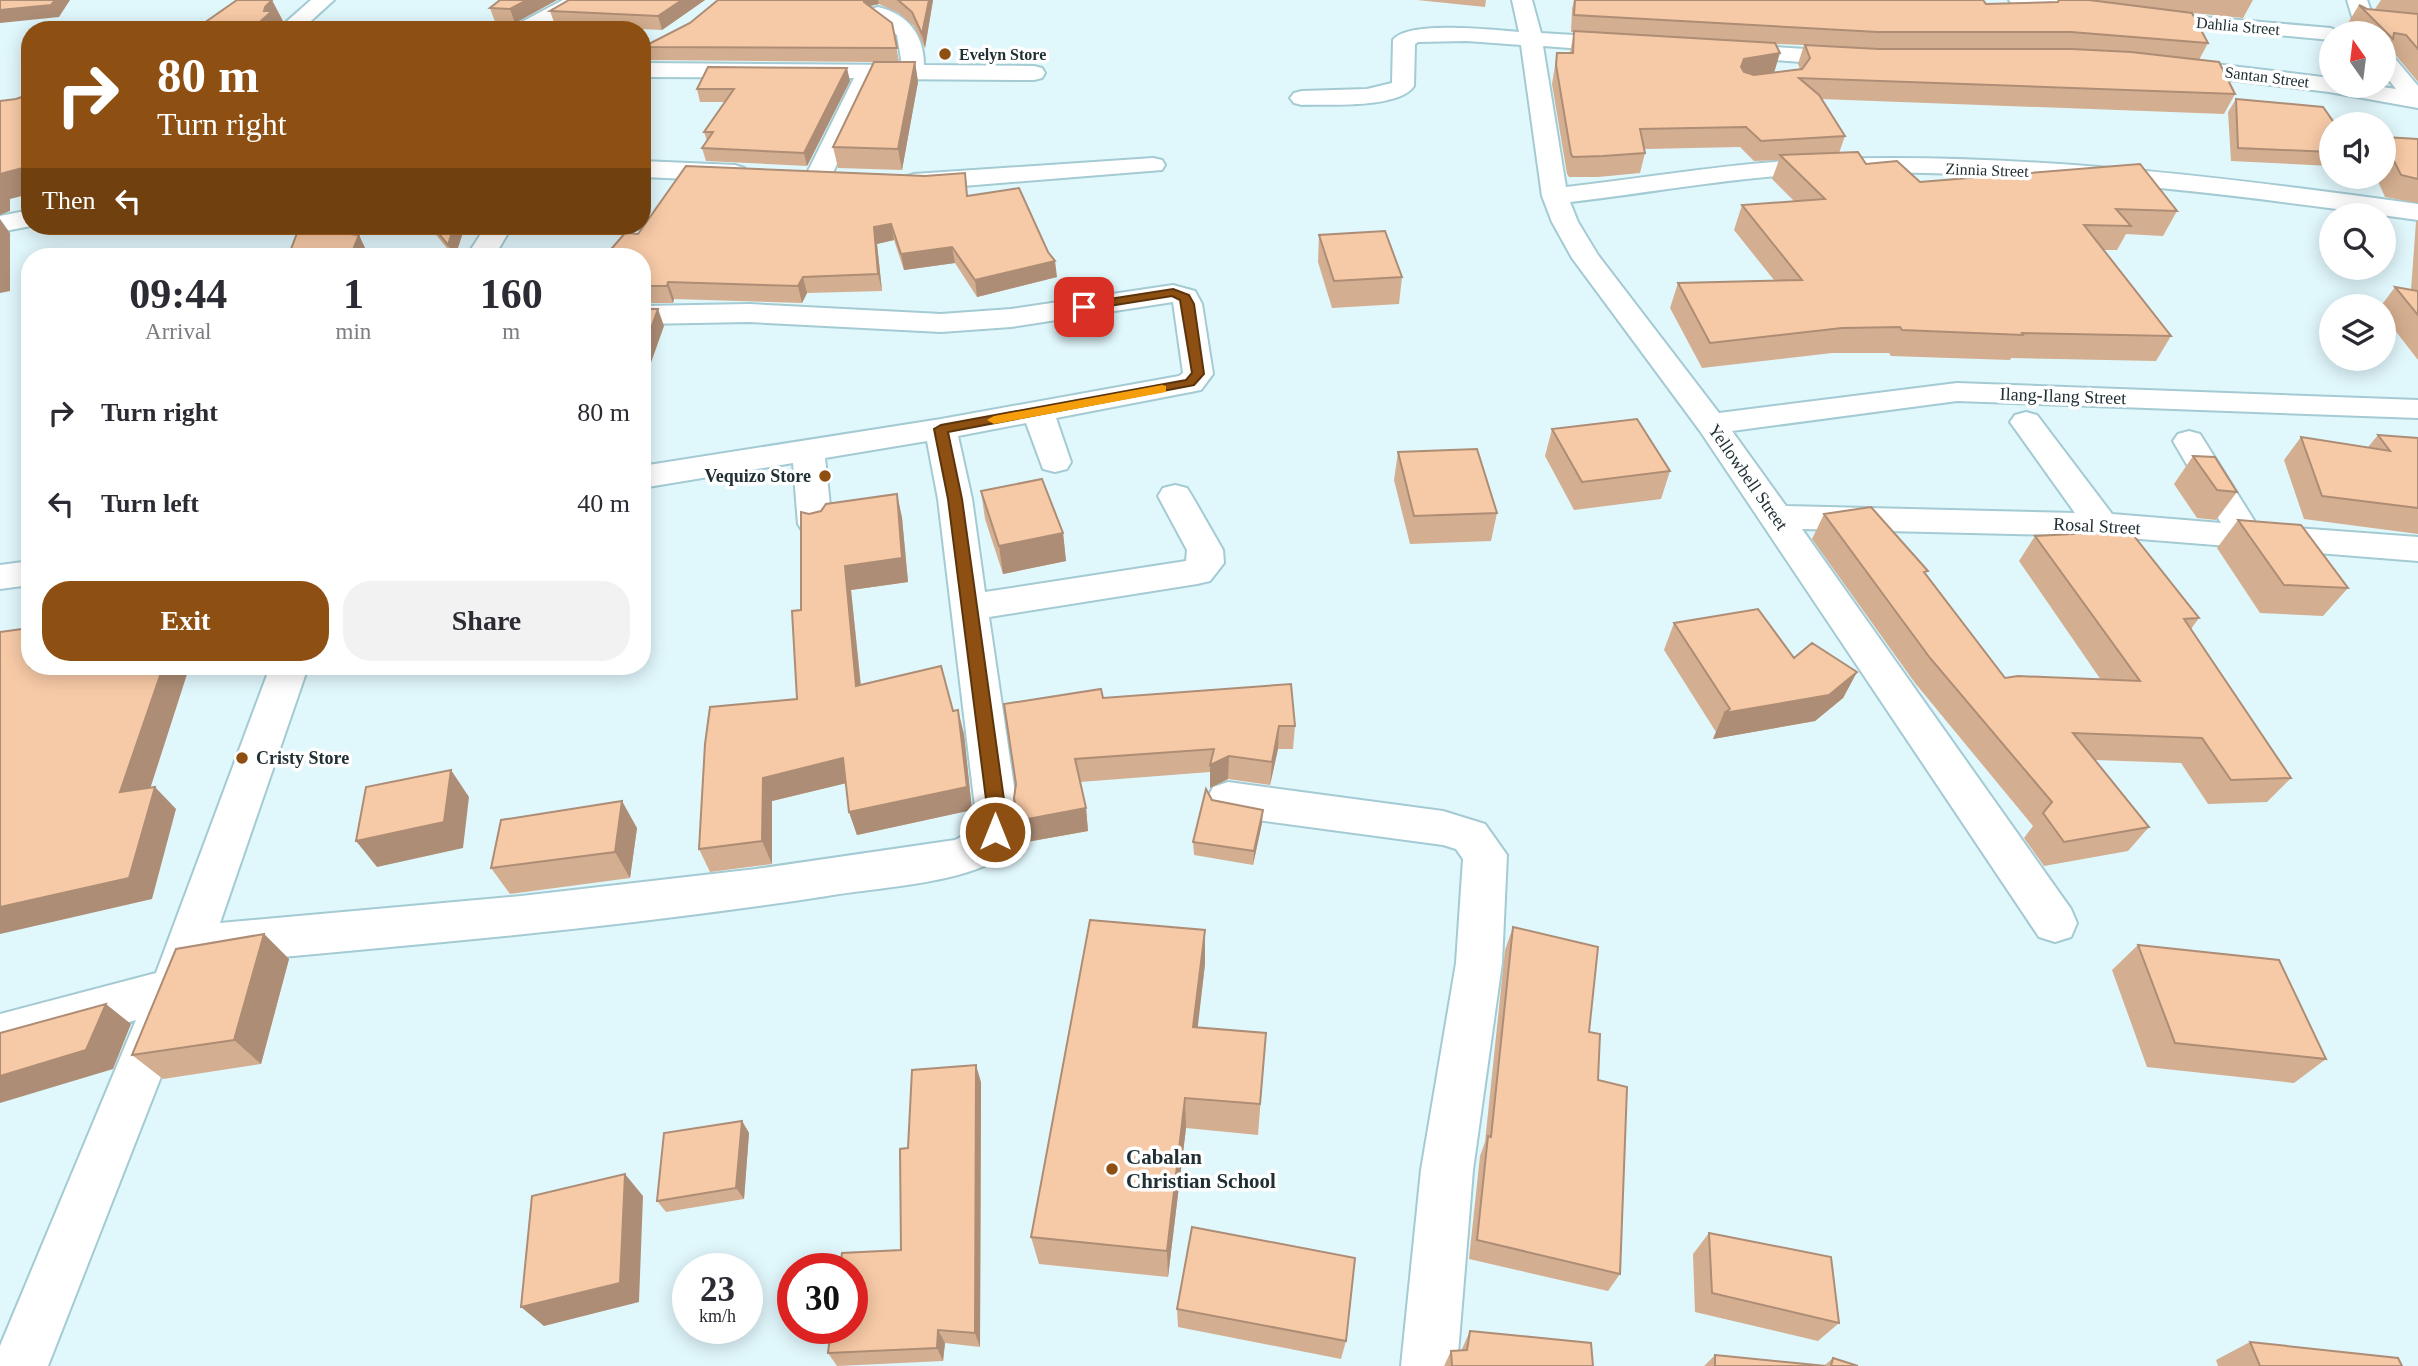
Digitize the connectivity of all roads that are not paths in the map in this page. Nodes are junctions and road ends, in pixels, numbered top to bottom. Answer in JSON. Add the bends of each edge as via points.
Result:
{"nodes":[{"id":1,"x":324,"y":0,"type":"edge"},
{"id":2,"x":578,"y":0,"type":"edge"},
{"id":3,"x":1522,"y":0,"type":"edge"},
{"id":4,"x":2020,"y":0,"type":"edge"},
{"id":5,"x":878,"y":13,"type":"edge"},
{"id":6,"x":2362,"y":18,"type":"edge"},
{"id":7,"x":299,"y":21,"type":"edge"},
{"id":8,"x":540,"y":21,"type":"edge"},
{"id":9,"x":2384,"y":21,"type":"edge"},
{"id":10,"x":2319,"y":33,"type":"edge"},
{"id":11,"x":1531,"y":38,"type":"junction"},
{"id":12,"x":1648,"y":46,"type":"edge"},
{"id":13,"x":1702,"y":49,"type":"edge"},
{"id":14,"x":1780,"y":55,"type":"junction"},
{"id":15,"x":1872,"y":60,"type":"edge"},
{"id":16,"x":2147,"y":64,"type":"edge"},
{"id":17,"x":651,"y":70,"type":"edge"},
{"id":18,"x":868,"y":72,"type":"junction"},
{"id":19,"x":913,"y":72,"type":"junction"},
{"id":20,"x":1034,"y":73,"type":"dead end"},
{"id":21,"x":2396,"y":75,"type":"edge"},
{"id":22,"x":1790,"y":76,"type":"edge"},
{"id":23,"x":2319,"y":84,"type":"edge"},
{"id":24,"x":2396,"y":97,"type":"edge"},
{"id":25,"x":1302,"y":98,"type":"dead end"},
{"id":26,"x":2417,"y":100,"type":"edge"},
{"id":27,"x":2178,"y":155,"type":"dead end"},
{"id":28,"x":1153,"y":165,"type":"dead end"},
{"id":29,"x":651,"y":169,"type":"edge"},
{"id":30,"x":764,"y":175,"type":"edge"},
{"id":31,"x":791,"y":176,"type":"edge"},
{"id":32,"x":892,"y":182,"type":"edge"},
{"id":33,"x":2195,"y":183,"type":"junction"},
{"id":34,"x":1555,"y":196,"type":"junction"},
{"id":35,"x":2418,"y":212,"type":"edge"},
{"id":36,"x":21,"y":220,"type":"edge"},
{"id":37,"x":0,"y":224,"type":"edge"},
{"id":38,"x":651,"y":314,"type":"edge"},
{"id":39,"x":2418,"y":409,"type":"edge"},
{"id":40,"x":1038,"y":412,"type":"junction"},
{"id":41,"x":2026,"y":422,"type":"dead end"},
{"id":42,"x":1711,"y":424,"type":"junction"},
{"id":43,"x":941,"y":429,"type":"junction"},
{"id":44,"x":2189,"y":441,"type":"dead end"},
{"id":45,"x":808,"y":450,"type":"junction"},
{"id":46,"x":1055,"y":462,"type":"dead end"},
{"id":47,"x":651,"y":476,"type":"edge"},
{"id":48,"x":1175,"y":496,"type":"dead end"},
{"id":49,"x":1776,"y":517,"type":"junction"},
{"id":50,"x":815,"y":524,"type":"edge"},
{"id":51,"x":2102,"y":525,"type":"junction"},
{"id":52,"x":2246,"y":535,"type":"junction"},
{"id":53,"x":2418,"y":549,"type":"edge"},
{"id":54,"x":21,"y":574,"type":"edge"},
{"id":55,"x":0,"y":577,"type":"edge"},
{"id":56,"x":968,"y":607,"type":"junction"},
{"id":57,"x":286,"y":675,"type":"edge"},
{"id":58,"x":1228,"y":799,"type":"dead end"},
{"id":59,"x":2055,"y":923,"type":"dead end"},
{"id":60,"x":190,"y":946,"type":"junction"},
{"id":61,"x":173,"y":989,"type":"junction"},
{"id":62,"x":0,"y":1036,"type":"edge"},
{"id":63,"x":20,"y":1366,"type":"edge"},
{"id":64,"x":1429,"y":1366,"type":"edge"}],
"edges":[{"from":1,"to":7,"type":"street"},
{"from":2,"to":8,"type":"street"},
{"from":3,"to":11,"type":"street","name":"Yellowbell Street"},
{"from":4,"to":10,"type":"street","name":"Dahlia Street","via":[[2115,14]]},
{"from":5,"to":19,"type":"street","via":[[902,25],[914,51]]},
{"from":6,"to":9,"type":"street"},
{"from":11,"to":12,"type":"street"},
{"from":11,"to":25,"type":"street","via":[[1416,36],[1404,40],[1403,86],[1393,92]]},
{"from":11,"to":34,"type":"street","name":"Yellowbell Street"},
{"from":13,"to":14,"type":"street"},
{"from":14,"to":15,"type":"street"},
{"from":14,"to":22,"type":"street"},
{"from":16,"to":23,"type":"street","name":"Santan Street"},
{"from":17,"to":18,"type":"street"},
{"from":18,"to":19,"type":"street"},
{"from":18,"to":31,"type":"street","via":[[830,178]]},
{"from":19,"to":20,"type":"street"},
{"from":21,"to":26,"type":"street"},
{"from":24,"to":26,"type":"street","name":"Santan Street"},
{"from":27,"to":33,"type":"street"},
{"from":28,"to":32,"type":"street"},
{"from":29,"to":30,"type":"street"},
{"from":33,"to":34,"type":"street","name":"Zinnia Street","via":[[1985,169],[1833,166]]},
{"from":33,"to":35,"type":"street","name":"Zinnia Street"},
{"from":34,"to":42,"type":"street","name":"Yellowbell Street","via":[[1586,258]]},
{"from":36,"to":37,"type":"street"},
{"from":38,"to":40,"type":"street","via":[[749,313],[942,323],[1012,318],[1173,293],[1185,298],[1198,374],[1190,383]]},
{"from":39,"to":42,"type":"street","name":"Ilang-Ilang Street","via":[[1957,392]]},
{"from":40,"to":43,"type":"street"},
{"from":40,"to":46,"type":"street"},
{"from":41,"to":51,"type":"street"},
{"from":42,"to":49,"type":"street","name":"Yellowbell Street"},
{"from":43,"to":45,"type":"street"},
{"from":43,"to":56,"type":"street"},
{"from":44,"to":52,"type":"street"},
{"from":45,"to":47,"type":"street"},
{"from":45,"to":50,"type":"street"},
{"from":48,"to":56,"type":"street","via":[[1205,550],[1206,563],[1197,572]]},
{"from":49,"to":51,"type":"street","name":"Rosal Street"},
{"from":49,"to":59,"type":"street","name":"Yellowbell Street"},
{"from":51,"to":52,"type":"street","name":"Rosal Street"},
{"from":52,"to":53,"type":"street","name":"Rosal Street"},
{"from":54,"to":55,"type":"street"},
{"from":56,"to":60,"type":"street","via":[[996,807],[995,832],[980,848],[960,858],[521,915]]},
{"from":57,"to":60,"type":"street"},
{"from":58,"to":64,"type":"street","via":[[1443,828],[1470,836],[1485,855],[1479,963],[1447,1170]]},
{"from":60,"to":61,"type":"street"},
{"from":61,"to":62,"type":"street"},
{"from":61,"to":63,"type":"street"}]}
